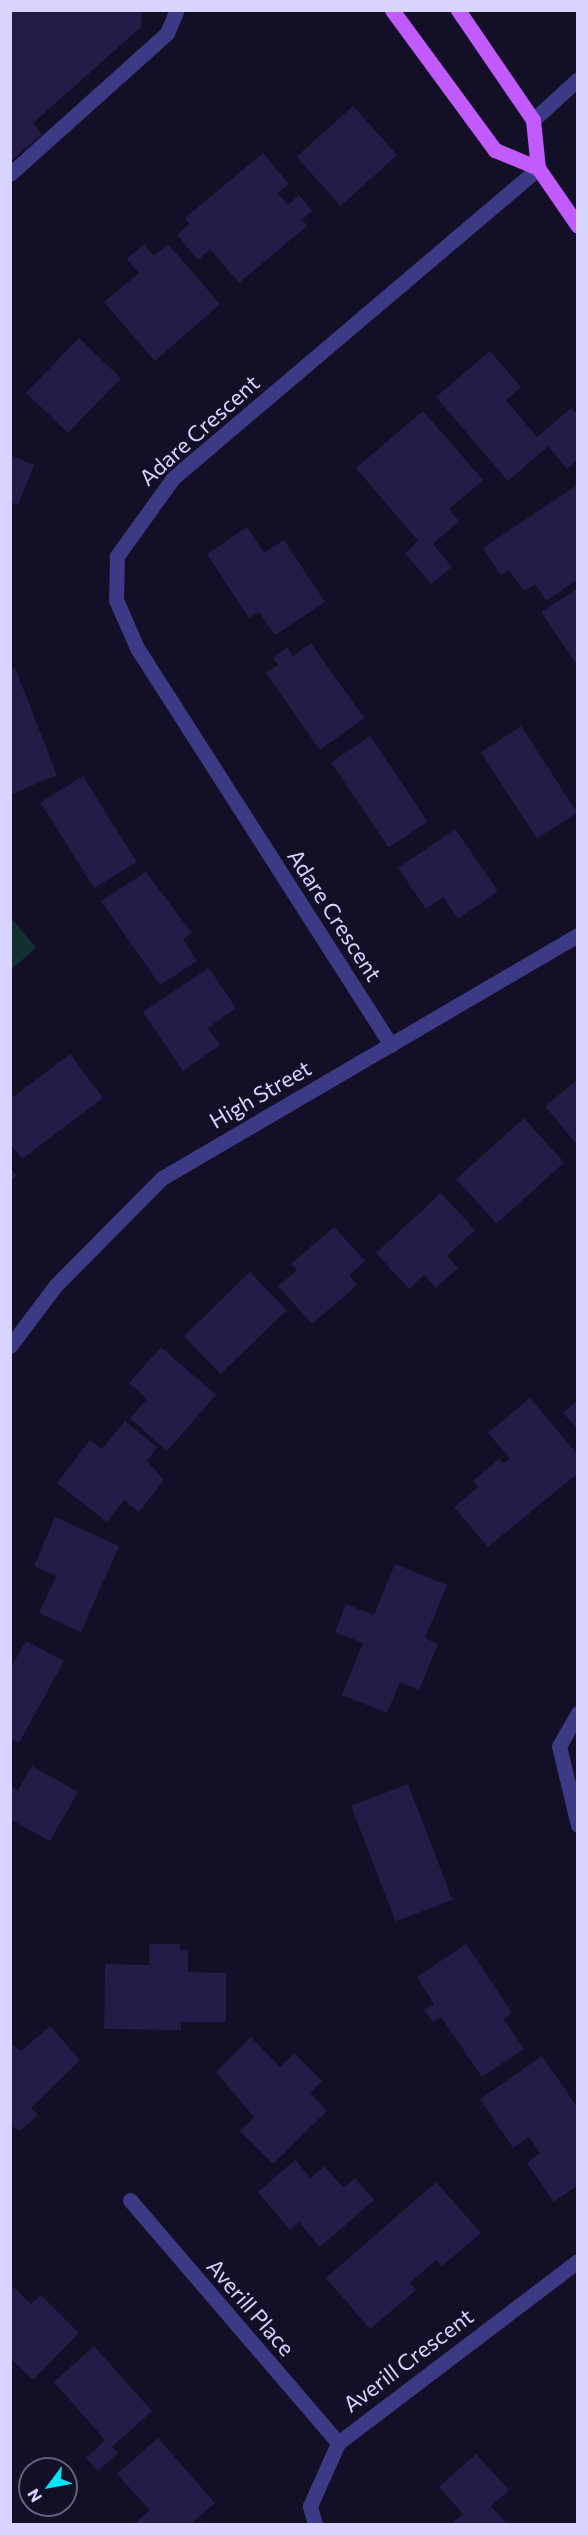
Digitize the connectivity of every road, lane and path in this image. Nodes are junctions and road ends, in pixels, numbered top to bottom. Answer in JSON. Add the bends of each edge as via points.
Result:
{"nodes":[{"id":1,"x":177,"y":10,"type":"edge"},
{"id":2,"x":392,"y":10,"type":"edge"},
{"id":3,"x":458,"y":10,"type":"edge"},
{"id":4,"x":578,"y":79,"type":"edge"},
{"id":5,"x":533,"y":120,"type":"junction"},
{"id":6,"x":538,"y":168,"type":"junction"},
{"id":7,"x":10,"y":174,"type":"edge"},
{"id":8,"x":578,"y":226,"type":"edge"},
{"id":9,"x":578,"y":935,"type":"edge"},
{"id":10,"x":391,"y":1045,"type":"junction"},
{"id":11,"x":10,"y":1346,"type":"edge"},
{"id":12,"x":578,"y":1713,"type":"edge"},
{"id":13,"x":578,"y":1825,"type":"edge"},
{"id":14,"x":130,"y":2200,"type":"dead end"},
{"id":15,"x":578,"y":2261,"type":"edge"},
{"id":16,"x":338,"y":2443,"type":"junction"},
{"id":17,"x":315,"y":2524,"type":"edge"}],
"edges":[{"from":1,"to":7,"type":"street","via":[[167,33]]},
{"from":2,"to":6,"type":"main road","via":[[495,150]]},
{"from":3,"to":5,"type":"main road"},
{"from":4,"to":5,"type":"street"},
{"from":5,"to":6,"type":"main road"},
{"from":6,"to":8,"type":"main road"},
{"from":6,"to":10,"type":"street","name":"Adare Crescent","via":[[173,478],[117,556],[116,600],[138,650]]},
{"from":9,"to":10,"type":"street","name":"High Street"},
{"from":10,"to":11,"type":"street","name":"High Street","via":[[162,1178],[56,1285]]},
{"from":12,"to":13,"type":"street","via":[[559,1746]]},
{"from":14,"to":16,"type":"street","name":"Averill Place"},
{"from":15,"to":16,"type":"street","name":"Averill Crescent"},
{"from":16,"to":17,"type":"street","name":"Averill Crescent","via":[[310,2506]]}]}
